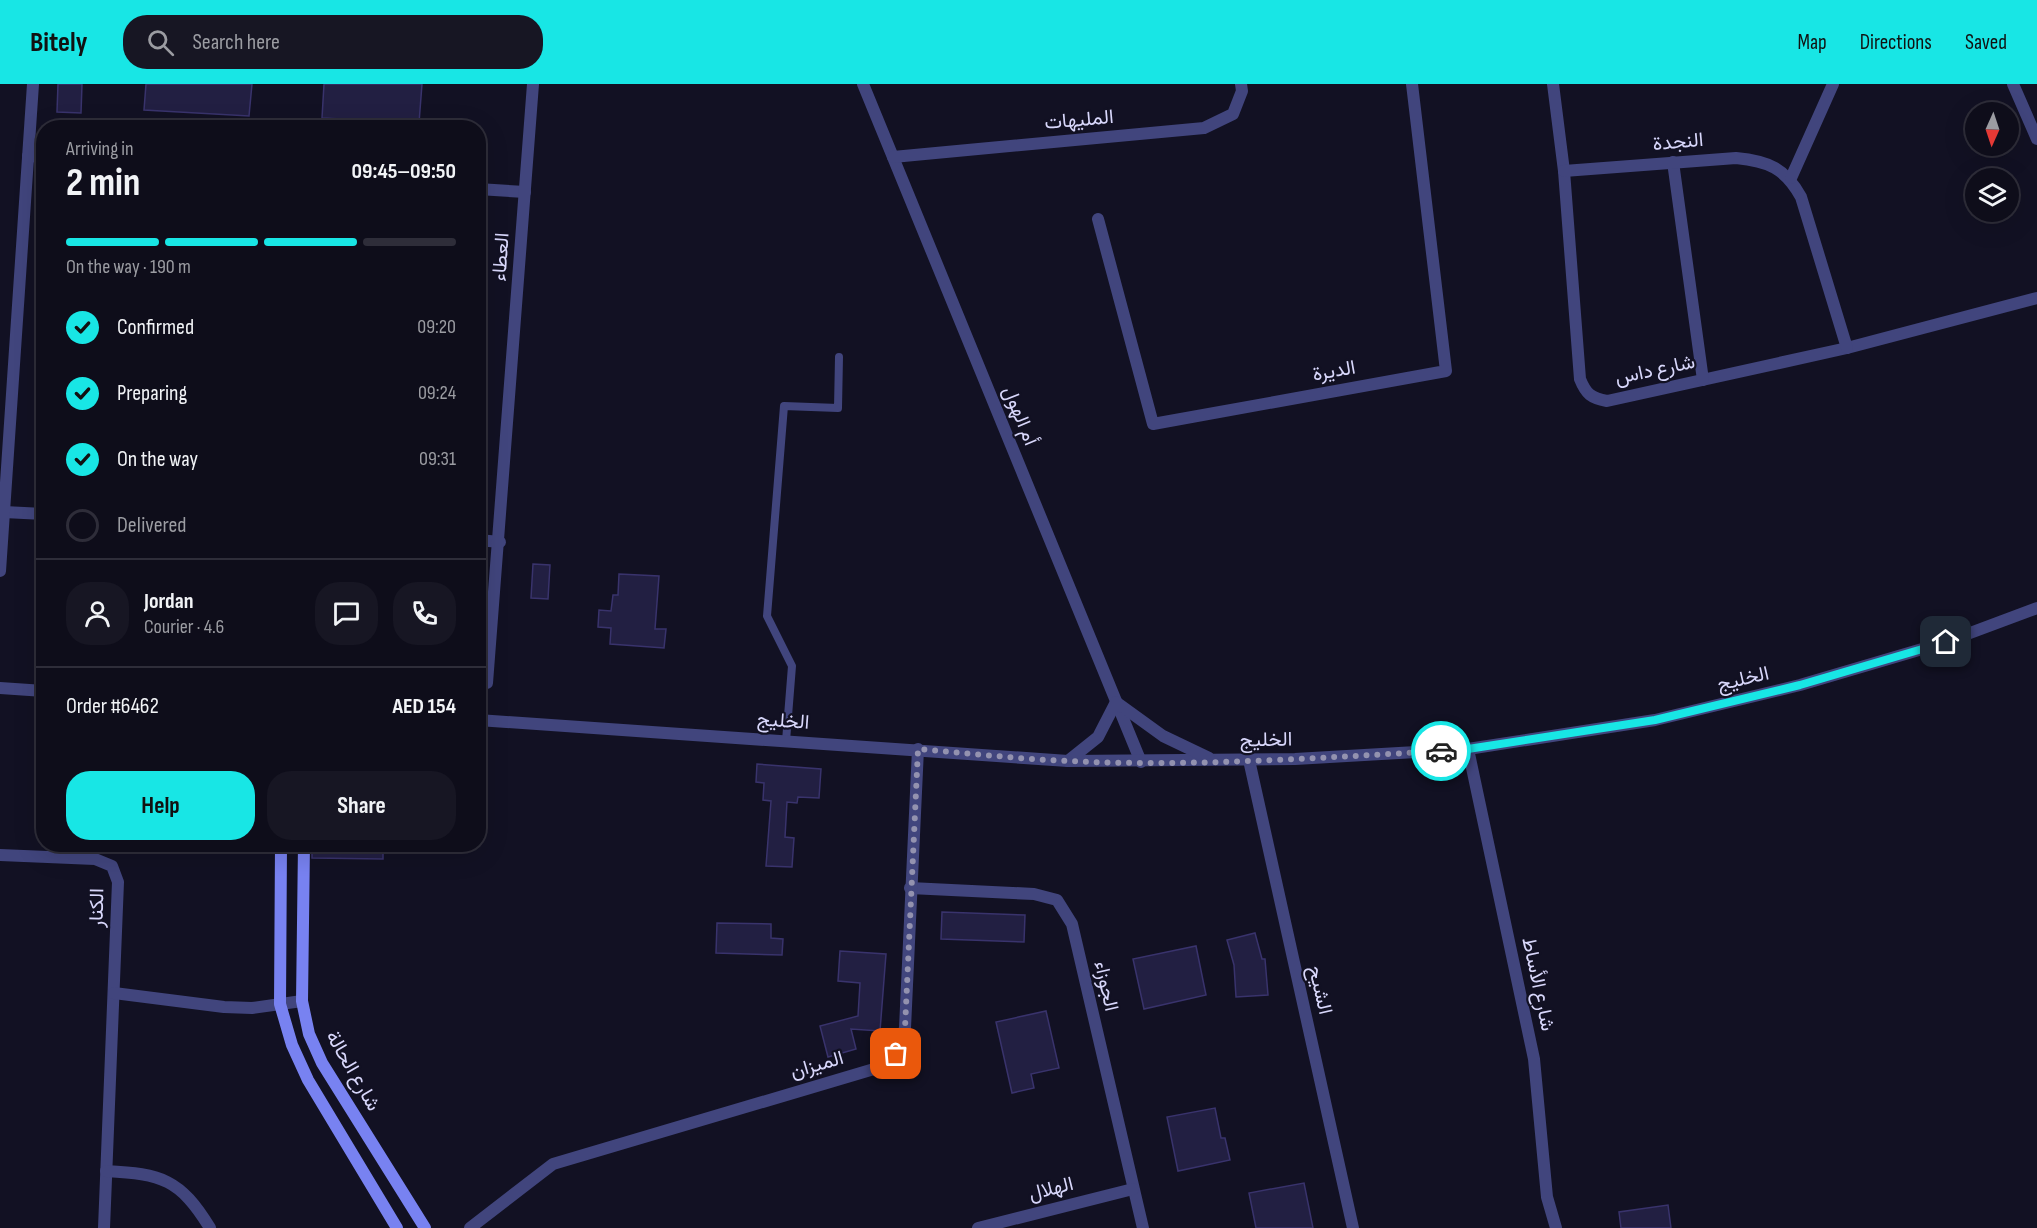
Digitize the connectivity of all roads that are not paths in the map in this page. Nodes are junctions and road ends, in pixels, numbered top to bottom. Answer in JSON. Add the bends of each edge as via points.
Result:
{"nodes":[{"id":1,"x":33,"y":84,"type":"edge"},
{"id":2,"x":533,"y":84,"type":"edge"},
{"id":3,"x":863,"y":84,"type":"edge"},
{"id":4,"x":1241,"y":84,"type":"edge"},
{"id":5,"x":1412,"y":84,"type":"edge"},
{"id":6,"x":1553,"y":84,"type":"edge"},
{"id":7,"x":1833,"y":84,"type":"edge"},
{"id":8,"x":2013,"y":84,"type":"edge"},
{"id":9,"x":2037,"y":139,"type":"edge"},
{"id":10,"x":28,"y":156,"type":"junction"},
{"id":11,"x":36,"y":156,"type":"edge"},
{"id":12,"x":893,"y":157,"type":"junction"},
{"id":13,"x":1672,"y":162,"type":"junction"},
{"id":14,"x":1564,"y":171,"type":"junction"},
{"id":15,"x":1791,"y":178,"type":"junction"},
{"id":16,"x":486,"y":190,"type":"edge"},
{"id":17,"x":525,"y":192,"type":"junction"},
{"id":18,"x":1098,"y":219,"type":"dead end"},
{"id":19,"x":2037,"y":298,"type":"edge"},
{"id":20,"x":1847,"y":348,"type":"junction"},
{"id":21,"x":839,"y":357,"type":"dead end"},
{"id":22,"x":1702,"y":380,"type":"junction"},
{"id":23,"x":4,"y":512,"type":"junction"},
{"id":24,"x":36,"y":514,"type":"edge"},
{"id":25,"x":486,"y":541,"type":"edge"},
{"id":26,"x":500,"y":542,"type":"junction"},
{"id":27,"x":0,"y":571,"type":"edge"},
{"id":28,"x":2037,"y":608,"type":"edge"},
{"id":29,"x":487,"y":683,"type":"dead end"},
{"id":30,"x":0,"y":688,"type":"edge"},
{"id":31,"x":36,"y":690,"type":"edge"},
{"id":32,"x":1116,"y":702,"type":"junction"},
{"id":33,"x":486,"y":721,"type":"edge"},
{"id":34,"x":786,"y":741,"type":"junction"},
{"id":35,"x":918,"y":749,"type":"junction"},
{"id":36,"x":1468,"y":749,"type":"junction"},
{"id":37,"x":1215,"y":760,"type":"junction"},
{"id":38,"x":1250,"y":760,"type":"junction"},
{"id":39,"x":1068,"y":761,"type":"junction"},
{"id":40,"x":1141,"y":762,"type":"junction"},
{"id":41,"x":281,"y":852,"type":"edge"},
{"id":42,"x":304,"y":852,"type":"edge"},
{"id":43,"x":0,"y":855,"type":"edge"},
{"id":44,"x":910,"y":888,"type":"junction"},
{"id":45,"x":114,"y":993,"type":"junction"},
{"id":46,"x":303,"y":1001,"type":"junction"},
{"id":47,"x":280,"y":1004,"type":"junction"},
{"id":48,"x":106,"y":1171,"type":"junction"},
{"id":49,"x":1133,"y":1189,"type":"junction"},
{"id":50,"x":104,"y":1228,"type":"edge"},
{"id":51,"x":210,"y":1228,"type":"edge"},
{"id":52,"x":397,"y":1228,"type":"edge"},
{"id":53,"x":424,"y":1228,"type":"edge"},
{"id":54,"x":470,"y":1228,"type":"edge"},
{"id":55,"x":980,"y":1228,"type":"edge"},
{"id":56,"x":1143,"y":1228,"type":"edge"},
{"id":57,"x":1353,"y":1228,"type":"edge"},
{"id":58,"x":1556,"y":1228,"type":"edge"}],
"edges":[{"from":1,"to":10,"type":"street"},
{"from":2,"to":17,"type":"street","name":"العطاء"},
{"from":3,"to":12,"type":"street","name":"أم الهول"},
{"from":4,"to":12,"type":"street","name":"المليهات","via":[[1233,114],[1204,128]]},
{"from":5,"to":18,"type":"street","name":"الديرة","via":[[1446,371],[1153,424]]},
{"from":6,"to":14,"type":"street","name":"شارع داس"},
{"from":7,"to":15,"type":"street"},
{"from":8,"to":9,"type":"street"},
{"from":10,"to":11,"type":"street"},
{"from":10,"to":23,"type":"street"},
{"from":12,"to":32,"type":"street","name":"أم الهول"},
{"from":13,"to":14,"type":"street","name":"النجدة"},
{"from":13,"to":15,"type":"street","name":"النجدة","via":[[1755,160]]},
{"from":13,"to":22,"type":"street"},
{"from":14,"to":22,"type":"street","name":"شارع داس","via":[[1580,379],[1585,393],[1607,401]]},
{"from":15,"to":20,"type":"street","via":[[1807,213]]},
{"from":16,"to":17,"type":"street"},
{"from":17,"to":26,"type":"street","name":"العطاء"},
{"from":19,"to":20,"type":"street","name":"شارع داس"},
{"from":20,"to":22,"type":"street","name":"شارع داس"},
{"from":21,"to":34,"type":"lane","via":[[838,408],[784,406],[767,616],[792,666]]},
{"from":23,"to":24,"type":"street"},
{"from":23,"to":27,"type":"street"},
{"from":25,"to":26,"type":"street"},
{"from":26,"to":29,"type":"street","name":"العطاء"},
{"from":28,"to":36,"type":"street","name":"الخليج","via":[[1946,642],[1800,685],[1655,720]]},
{"from":30,"to":31,"type":"street"},
{"from":32,"to":37,"type":"street","via":[[1163,736]]},
{"from":32,"to":39,"type":"street","via":[[1098,737]]},
{"from":32,"to":40,"type":"street","name":"أم الهول"},
{"from":33,"to":34,"type":"street","name":"الخليج"},
{"from":34,"to":35,"type":"street","name":"الخليج"},
{"from":35,"to":39,"type":"street","name":"الخليج"},
{"from":35,"to":44,"type":"street","name":"الميزان"},
{"from":36,"to":38,"type":"street","name":"الخليج"},
{"from":36,"to":58,"type":"street","name":"شارع الأساط","via":[[1534,1059],[1546,1197]]},
{"from":37,"to":38,"type":"street","name":"الخليج"},
{"from":37,"to":40,"type":"street","name":"الخليج"},
{"from":38,"to":57,"type":"street","name":"الشيح"},
{"from":39,"to":40,"type":"street","name":"الخليج"},
{"from":41,"to":47,"type":"main road","name":"شارع الحالة"},
{"from":42,"to":46,"type":"main road","name":"شارع الحالة"},
{"from":43,"to":45,"type":"street","name":"الكنار","via":[[95,859],[111,866],[118,882]]},
{"from":44,"to":49,"type":"street","name":"الجوزاء","via":[[1034,894],[1058,900],[1072,924]]},
{"from":44,"to":54,"type":"street","name":"الميزان","via":[[905,1028],[896,1054],[874,1069],[553,1164]]},
{"from":45,"to":47,"type":"street","via":[[224,1007]]},
{"from":45,"to":48,"type":"street","name":"الكنار"},
{"from":46,"to":47,"type":"street"},
{"from":46,"to":53,"type":"main road","name":"شارع الحالة","via":[[309,1034],[322,1063]]},
{"from":47,"to":52,"type":"main road","name":"شارع الحالة","via":[[308,1080]]},
{"from":48,"to":50,"type":"street","name":"الكنار"},
{"from":48,"to":51,"type":"street","via":[[162,1178],[182,1190]]},
{"from":49,"to":55,"type":"street","name":"الهلال"},
{"from":49,"to":56,"type":"street","name":"الجوزاء"}]}
